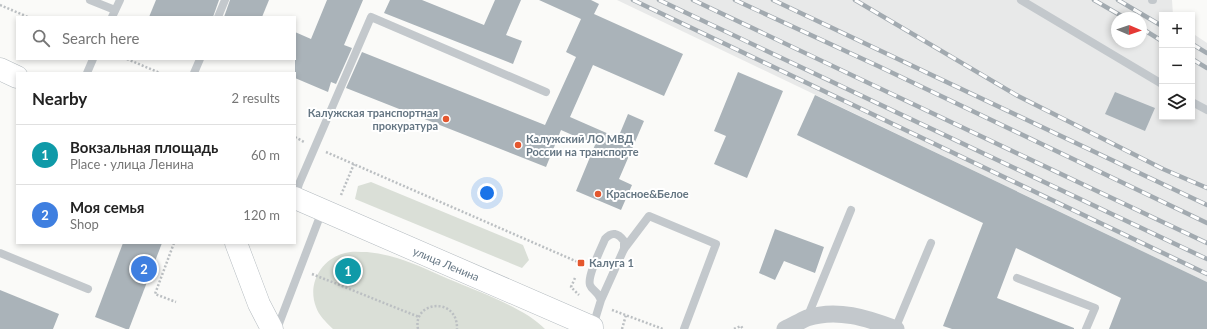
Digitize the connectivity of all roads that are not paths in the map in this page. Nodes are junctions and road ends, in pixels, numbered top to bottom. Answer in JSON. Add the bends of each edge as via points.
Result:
{"nodes":[{"id":1,"x":90,"y":0,"type":"edge"},
{"id":2,"x":120,"y":0,"type":"edge"},
{"id":3,"x":225,"y":0,"type":"edge"},
{"id":4,"x":1021,"y":0,"type":"edge"},
{"id":5,"x":114,"y":14,"type":"edge"},
{"id":6,"x":218,"y":16,"type":"edge"},
{"id":7,"x":93,"y":60,"type":"edge"},
{"id":8,"x":200,"y":60,"type":"edge"},
{"id":9,"x":0,"y":69,"type":"edge"},
{"id":10,"x":87,"y":72,"type":"edge"},
{"id":11,"x":194,"y":72,"type":"edge"},
{"id":12,"x":16,"y":77,"type":"edge"},
{"id":13,"x":1159,"y":82,"type":"edge"},
{"id":14,"x":546,"y":92,"type":"dead end"},
{"id":15,"x":1195,"y":104,"type":"edge"},
{"id":16,"x":1207,"y":110,"type":"edge"},
{"id":17,"x":296,"y":194,"type":"edge"},
{"id":18,"x":296,"y":197,"type":"edge"},
{"id":19,"x":330,"y":206,"type":"junction"},
{"id":20,"x":851,"y":210,"type":"dead end"},
{"id":21,"x":931,"y":243,"type":"dead end"},
{"id":22,"x":236,"y":244,"type":"edge"},
{"id":23,"x":624,"y":249,"type":"junction"},
{"id":24,"x":0,"y":253,"type":"edge"},
{"id":25,"x":1017,"y":278,"type":"dead end"},
{"id":26,"x":88,"y":289,"type":"dead end"},
{"id":27,"x":601,"y":302,"type":"junction"},
{"id":28,"x":807,"y":319,"type":"junction"},
{"id":29,"x":594,"y":328,"type":"edge"},
{"id":30,"x":272,"y":329,"type":"edge"},
{"id":31,"x":276,"y":329,"type":"edge"},
{"id":32,"x":684,"y":329,"type":"edge"},
{"id":33,"x":785,"y":329,"type":"edge"},
{"id":34,"x":895,"y":329,"type":"edge"},
{"id":35,"x":1086,"y":329,"type":"edge"}],
"edges":[{"from":1,"to":5,"type":"lane"},
{"from":2,"to":5,"type":"lane"},
{"from":3,"to":6,"type":"lane"},
{"from":4,"to":13,"type":"lane"},
{"from":7,"to":10,"type":"lane"},
{"from":8,"to":11,"type":"lane"},
{"from":9,"to":12,"type":"main road"},
{"from":14,"to":17,"type":"lane","via":[[371,17]]},
{"from":15,"to":16,"type":"lane"},
{"from":18,"to":19,"type":"main road","name":"улица Ленина"},
{"from":19,"to":29,"type":"main road","name":"улица Ленина"},
{"from":19,"to":31,"type":"lane"},
{"from":20,"to":28,"type":"lane"},
{"from":21,"to":34,"type":"lane"},
{"from":22,"to":30,"type":"main road","via":[[259,304]]},
{"from":23,"to":27,"type":"lane"},
{"from":23,"to":27,"type":"lane","via":[[624,241],[620,236],[613,233],[605,239],[589,284],[598,292]]},
{"from":23,"to":32,"type":"lane","via":[[649,216],[716,244]]},
{"from":24,"to":26,"type":"lane"},
{"from":25,"to":35,"type":"lane","via":[[1095,308]]},
{"from":27,"to":29,"type":"lane"},
{"from":28,"to":33,"type":"street"},
{"from":28,"to":34,"type":"street","via":[[827,314],[846,315]]}]}
